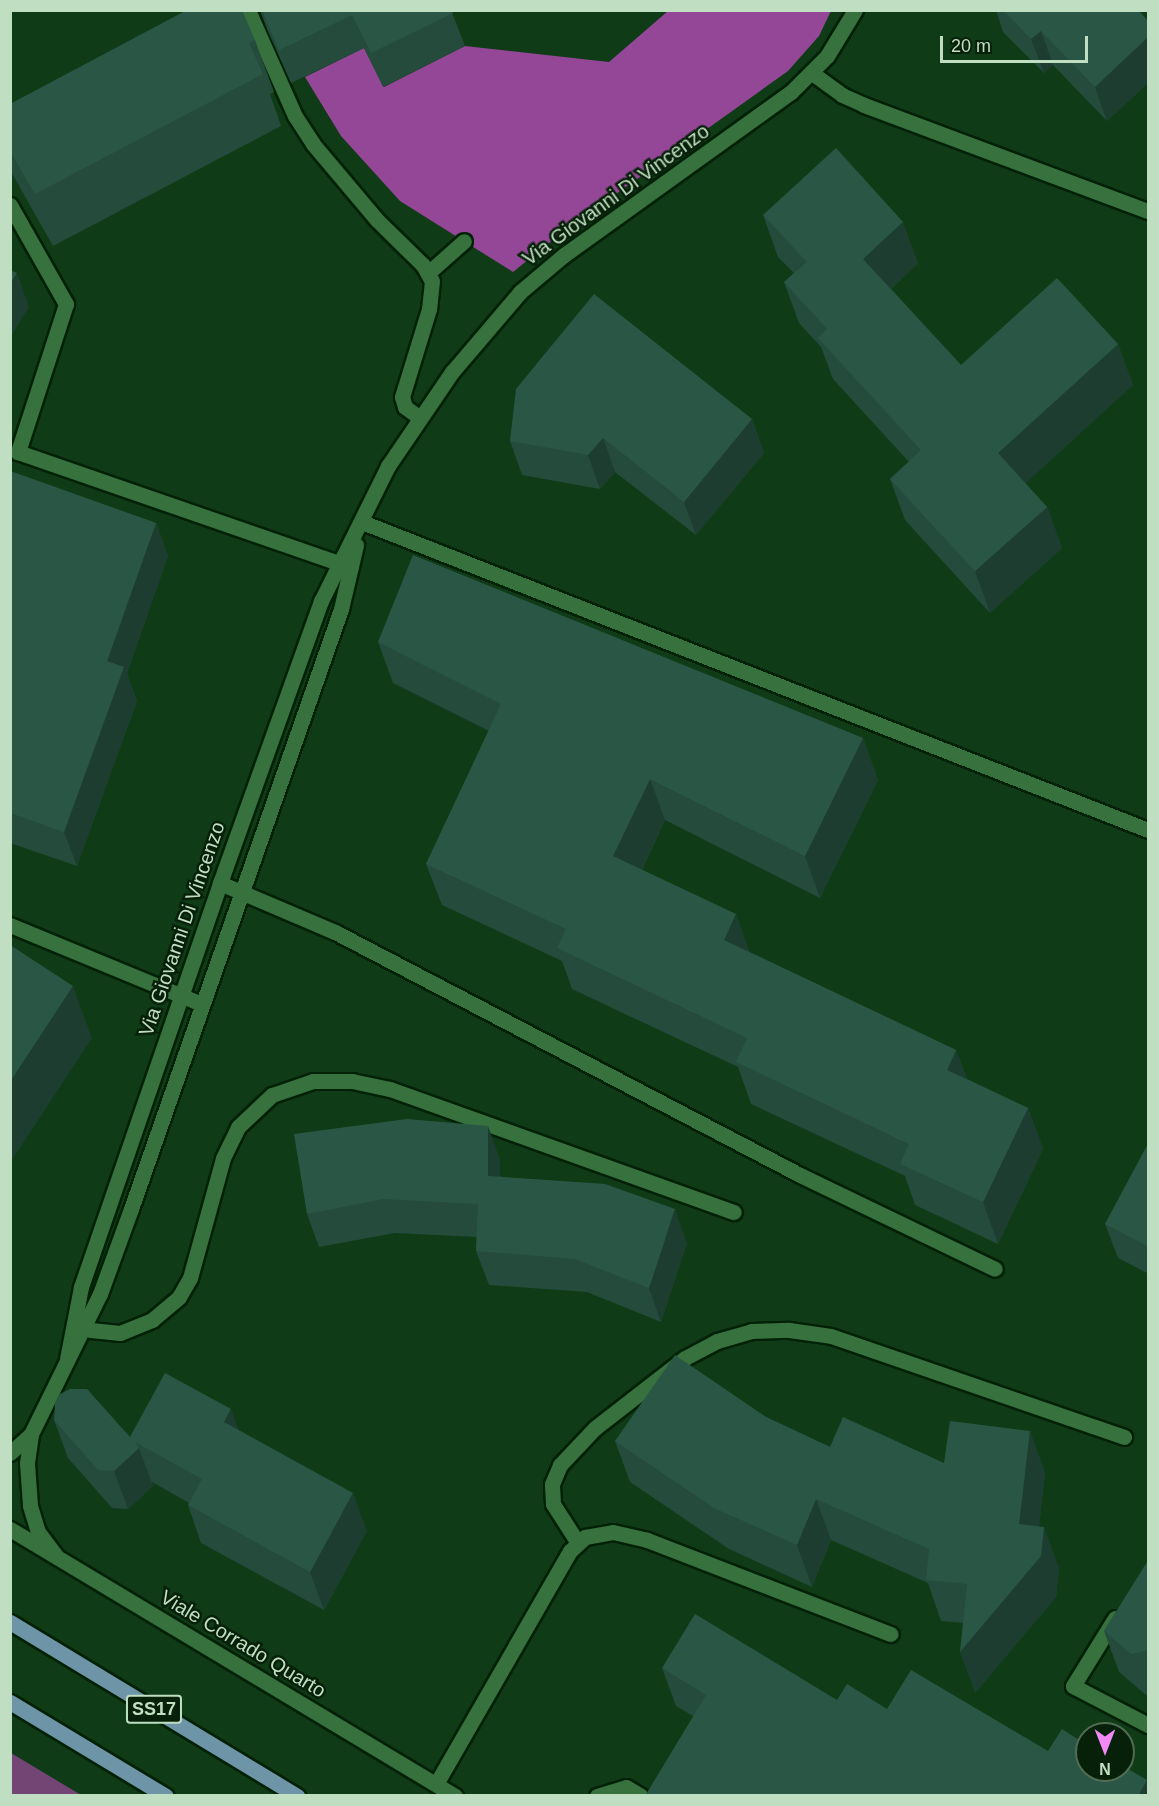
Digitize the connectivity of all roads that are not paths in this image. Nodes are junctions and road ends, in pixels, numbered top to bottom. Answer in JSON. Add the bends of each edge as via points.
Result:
{"nodes":[{"id":1,"x":248,"y":10,"type":"edge"},
{"id":2,"x":855,"y":10,"type":"edge"},
{"id":3,"x":812,"y":73,"type":"junction"},
{"id":4,"x":10,"y":205,"type":"edge"},
{"id":5,"x":1149,"y":211,"type":"edge"},
{"id":6,"x":464,"y":241,"type":"dead end"},
{"id":7,"x":428,"y":273,"type":"junction"},
{"id":8,"x":419,"y":417,"type":"junction"},
{"id":9,"x":362,"y":522,"type":"junction"},
{"id":10,"x":346,"y":565,"type":"junction"},
{"id":11,"x":1149,"y":830,"type":"edge"},
{"id":12,"x":220,"y":883,"type":"junction"},
{"id":13,"x":240,"y":891,"type":"junction"},
{"id":14,"x":10,"y":925,"type":"edge"},
{"id":15,"x":181,"y":995,"type":"junction"},
{"id":16,"x":202,"y":1004,"type":"junction"},
{"id":17,"x":734,"y":1212,"type":"dead end"},
{"id":18,"x":995,"y":1269,"type":"dead end"},
{"id":19,"x":78,"y":1325,"type":"junction"},
{"id":20,"x":31,"y":1434,"type":"junction"},
{"id":21,"x":1124,"y":1437,"type":"dead end"},
{"id":22,"x":10,"y":1453,"type":"edge"},
{"id":23,"x":10,"y":1529,"type":"edge"},
{"id":24,"x":578,"y":1543,"type":"junction"},
{"id":25,"x":57,"y":1557,"type":"junction"},
{"id":26,"x":1125,"y":1601,"type":"edge"},
{"id":27,"x":10,"y":1622,"type":"edge"},
{"id":28,"x":891,"y":1634,"type":"dead end"},
{"id":29,"x":10,"y":1702,"type":"edge"},
{"id":30,"x":1149,"y":1725,"type":"edge"},
{"id":31,"x":436,"y":1784,"type":"junction"},
{"id":32,"x":166,"y":1796,"type":"edge"},
{"id":33,"x":297,"y":1796,"type":"edge"},
{"id":34,"x":454,"y":1796,"type":"edge"},
{"id":35,"x":597,"y":1796,"type":"edge"},
{"id":36,"x":641,"y":1796,"type":"edge"}],
"edges":[{"from":1,"to":7,"type":"street","via":[[287,98],[313,144]]},
{"from":2,"to":3,"type":"street","name":"Via Giovanni Di Vincenzo","via":[[839,40]]},
{"from":3,"to":5,"type":"street","via":[[842,95],[864,105]]},
{"from":3,"to":8,"type":"street","name":"Via Giovanni Di Vincenzo","via":[[750,124],[541,273],[489,327]]},
{"from":4,"to":10,"type":"street","via":[[66,304],[18,452]]},
{"from":6,"to":7,"type":"street"},
{"from":7,"to":8,"type":"street","via":[[431,299],[402,397],[405,406]]},
{"from":8,"to":9,"type":"street","name":"Via Giovanni Di Vincenzo","via":[[388,466]]},
{"from":9,"to":10,"type":"street","name":"Via Giovanni Di Vincenzo"},
{"from":9,"to":11,"type":"street"},
{"from":10,"to":12,"type":"street","name":"Via Giovanni Di Vincenzo","via":[[321,601]]},
{"from":10,"to":13,"type":"street","name":"Via Giovanni Di Vincenzo","via":[[341,609]]},
{"from":12,"to":13,"type":"street"},
{"from":12,"to":15,"type":"street","name":"Via Giovanni Di Vincenzo"},
{"from":13,"to":16,"type":"street","name":"Via Giovanni Di Vincenzo"},
{"from":13,"to":18,"type":"street","via":[[335,932],[800,1174]]},
{"from":14,"to":15,"type":"street"},
{"from":15,"to":16,"type":"street"},
{"from":15,"to":19,"type":"street","name":"Via Giovanni Di Vincenzo","via":[[81,1287]]},
{"from":16,"to":19,"type":"street","name":"Via Giovanni Di Vincenzo","via":[[100,1294]]},
{"from":17,"to":19,"type":"street","via":[[390,1089],[352,1081],[313,1081],[272,1095],[238,1127],[223,1158],[190,1278],[179,1297],[162,1313],[131,1329],[110,1333]]},
{"from":19,"to":20,"type":"street","name":"Via Giovanni Di Vincenzo","via":[[67,1359]]},
{"from":20,"to":22,"type":"street","name":"Via Giovanni Di Vincenzo"},
{"from":20,"to":25,"type":"street","name":"Via Giovanni Di Vincenzo","via":[[27,1463],[30,1505],[38,1532]]},
{"from":21,"to":24,"type":"street","via":[[831,1336],[789,1330],[751,1331],[717,1341],[685,1358],[595,1428],[560,1465],[552,1484],[553,1504]]},
{"from":23,"to":25,"type":"street","name":"Viale Corrado Quarto"},
{"from":24,"to":28,"type":"street","via":[[599,1533],[638,1537]]},
{"from":24,"to":31,"type":"street"},
{"from":25,"to":31,"type":"street","name":"Viale Corrado Quarto"},
{"from":26,"to":30,"type":"street","via":[[1073,1686]]},
{"from":27,"to":33,"type":"main road","number":"SS17"},
{"from":29,"to":32,"type":"main road"},
{"from":31,"to":34,"type":"street","name":"Viale Corrado Quarto"},
{"from":35,"to":36,"type":"street","via":[[626,1787]]}]}
